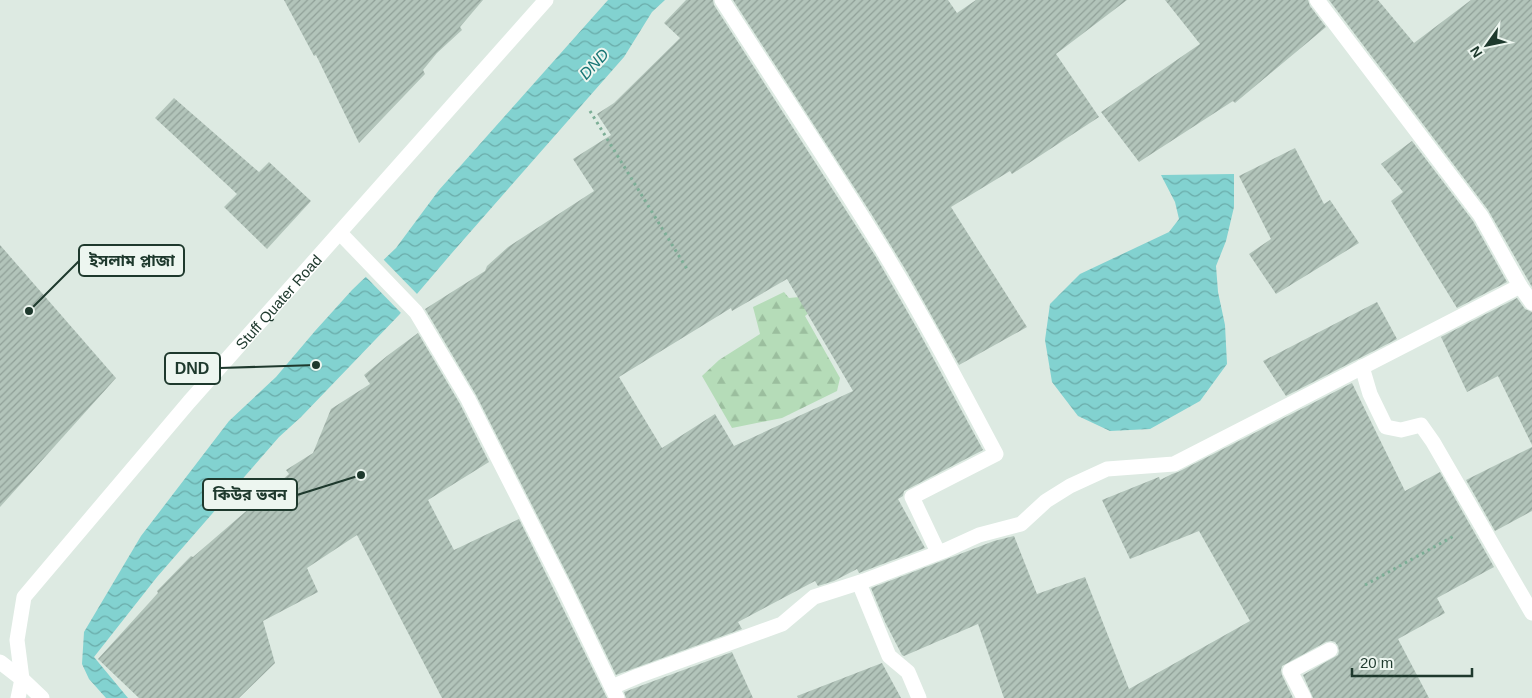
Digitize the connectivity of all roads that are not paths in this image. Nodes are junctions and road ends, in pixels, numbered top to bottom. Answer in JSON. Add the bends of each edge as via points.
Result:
{"nodes":[{"id":1,"x":546,"y":0,"type":"edge"},
{"id":2,"x":722,"y":0,"type":"edge"},
{"id":3,"x":1317,"y":0,"type":"edge"},
{"id":4,"x":340,"y":232,"type":"junction"},
{"id":5,"x":1520,"y":286,"type":"junction"},
{"id":6,"x":1532,"y":303,"type":"edge"},
{"id":7,"x":1362,"y":367,"type":"junction"},
{"id":8,"x":938,"y":552,"type":"junction"},
{"id":9,"x":859,"y":583,"type":"junction"},
{"id":10,"x":1532,"y":613,"type":"edge"},
{"id":11,"x":1330,"y":650,"type":"dead end"},
{"id":12,"x":0,"y":662,"type":"edge"},
{"id":13,"x":22,"y":679,"type":"junction"},
{"id":14,"x":615,"y":693,"type":"edge"},
{"id":15,"x":18,"y":698,"type":"edge"},
{"id":16,"x":42,"y":698,"type":"edge"},
{"id":17,"x":919,"y":698,"type":"edge"},
{"id":18,"x":1304,"y":698,"type":"edge"}],
"edges":[{"from":1,"to":4,"type":"street","name":"Stuff Quater Road"},
{"from":2,"to":8,"type":"street","via":[[884,253],[996,454],[912,497]]},
{"from":3,"to":5,"type":"street","via":[[1481,216]]},
{"from":4,"to":13,"type":"street","name":"Stuff Quater Road","via":[[189,402],[24,597],[17,640]]},
{"from":4,"to":14,"type":"street","via":[[410,305],[468,399]]},
{"from":5,"to":6,"type":"street"},
{"from":5,"to":7,"type":"street"},
{"from":7,"to":8,"type":"street","via":[[1174,464],[1107,469],[1046,501],[1020,524],[979,535]]},
{"from":7,"to":10,"type":"street","via":[[1370,394],[1386,427],[1401,430],[1421,425],[1433,442]]},
{"from":8,"to":9,"type":"street"},
{"from":9,"to":14,"type":"street","via":[[814,597],[782,624],[638,676]]},
{"from":9,"to":17,"type":"street","via":[[889,656],[908,672]]},
{"from":11,"to":18,"type":"street","via":[[1290,671]]},
{"from":12,"to":13,"type":"street"},
{"from":13,"to":15,"type":"street","name":"Stuff Quater Road"},
{"from":13,"to":16,"type":"street"}]}
